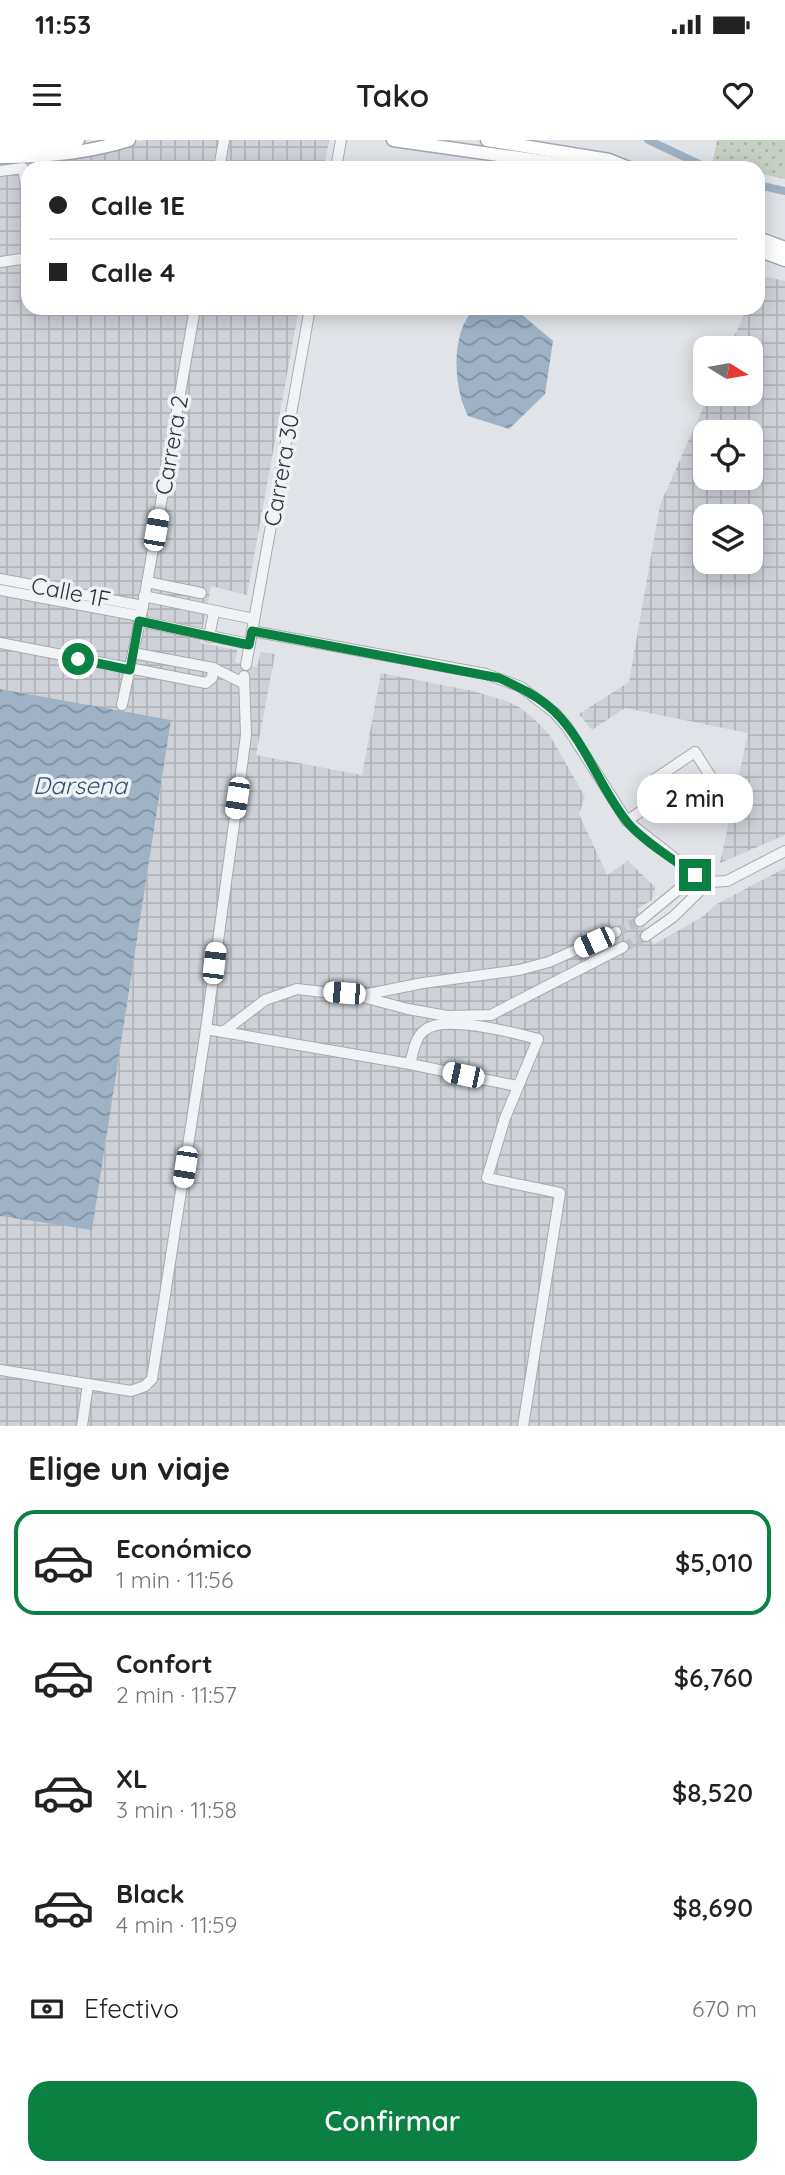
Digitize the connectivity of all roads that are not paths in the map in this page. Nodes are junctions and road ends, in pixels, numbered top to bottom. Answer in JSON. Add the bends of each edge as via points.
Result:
{"nodes":[{"id":1,"x":78,"y":140,"type":"edge"},
{"id":2,"x":129,"y":140,"type":"edge"},
{"id":3,"x":224,"y":140,"type":"edge"},
{"id":4,"x":341,"y":140,"type":"edge"},
{"id":5,"x":393,"y":140,"type":"edge"},
{"id":6,"x":487,"y":140,"type":"edge"},
{"id":7,"x":0,"y":146,"type":"edge"},
{"id":8,"x":0,"y":157,"type":"edge"},
{"id":9,"x":25,"y":157,"type":"junction"},
{"id":10,"x":25,"y":161,"type":"edge"},
{"id":11,"x":220,"y":161,"type":"edge"},
{"id":12,"x":337,"y":161,"type":"edge"},
{"id":13,"x":540,"y":161,"type":"edge"},
{"id":14,"x":612,"y":161,"type":"edge"},
{"id":15,"x":0,"y":171,"type":"edge"},
{"id":16,"x":765,"y":241,"type":"edge"},
{"id":17,"x":785,"y":248,"type":"edge"},
{"id":18,"x":765,"y":253,"type":"edge"},
{"id":19,"x":21,"y":259,"type":"edge"},
{"id":20,"x":785,"y":260,"type":"edge"},
{"id":21,"x":0,"y":262,"type":"edge"},
{"id":22,"x":194,"y":315,"type":"edge"},
{"id":23,"x":309,"y":315,"type":"edge"},
{"id":24,"x":0,"y":579,"type":"edge"},
{"id":25,"x":147,"y":582,"type":"junction"},
{"id":26,"x":0,"y":590,"type":"edge"},
{"id":27,"x":201,"y":593,"type":"dead end"},
{"id":28,"x":142,"y":610,"type":"junction"},
{"id":29,"x":214,"y":612,"type":"junction"},
{"id":30,"x":254,"y":619,"type":"junction"},
{"id":31,"x":252,"y":631,"type":"junction"},
{"id":32,"x":209,"y":636,"type":"junction"},
{"id":33,"x":0,"y":643,"type":"edge"},
{"id":34,"x":249,"y":645,"type":"junction"},
{"id":35,"x":133,"y":653,"type":"junction"},
{"id":36,"x":246,"y":665,"type":"dead end"},
{"id":37,"x":214,"y":668,"type":"junction"},
{"id":38,"x":130,"y":670,"type":"junction"},
{"id":39,"x":122,"y":705,"type":"dead end"},
{"id":40,"x":665,"y":793,"type":"junction"},
{"id":41,"x":627,"y":821,"type":"junction"},
{"id":42,"x":785,"y":851,"type":"edge"},
{"id":43,"x":695,"y":875,"type":"junction"},
{"id":44,"x":709,"y":882,"type":"junction"},
{"id":45,"x":640,"y":921,"type":"tunnel mouth"},
{"id":46,"x":616,"y":932,"type":"tunnel mouth"},
{"id":47,"x":646,"y":936,"type":"tunnel mouth"},
{"id":48,"x":623,"y":947,"type":"tunnel mouth"},
{"id":49,"x":359,"y":996,"type":"junction"},
{"id":50,"x":206,"y":1029,"type":"junction"},
{"id":51,"x":223,"y":1032,"type":"junction"},
{"id":52,"x":410,"y":1064,"type":"junction"},
{"id":53,"x":517,"y":1086,"type":"junction"},
{"id":54,"x":0,"y":1370,"type":"edge"},
{"id":55,"x":88,"y":1384,"type":"junction"},
{"id":56,"x":82,"y":1426,"type":"edge"},
{"id":57,"x":523,"y":1426,"type":"edge"}],
"edges":[{"from":1,"to":9,"type":"main road"},
{"from":2,"to":9,"type":"main road"},
{"from":3,"to":11,"type":"street"},
{"from":4,"to":12,"type":"street"},
{"from":5,"to":13,"type":"main road"},
{"from":6,"to":14,"type":"main road"},
{"from":7,"to":9,"type":"main road"},
{"from":8,"to":9,"type":"main road"},
{"from":9,"to":10,"type":"street"},
{"from":9,"to":15,"type":"street"},
{"from":16,"to":17,"type":"main road"},
{"from":18,"to":20,"type":"main road"},
{"from":19,"to":21,"type":"street"},
{"from":22,"to":25,"type":"street","name":"Carrera 2"},
{"from":23,"to":30,"type":"street","name":"Carrera 30"},
{"from":24,"to":28,"type":"street","name":"Calle 1F"},
{"from":25,"to":27,"type":"street"},
{"from":25,"to":28,"type":"street","name":"Carrera 2"},
{"from":26,"to":28,"type":"street","name":"Calle 1F"},
{"from":28,"to":29,"type":"street","name":"Calle 1F"},
{"from":28,"to":32,"type":"street","name":"Calle 1F"},
{"from":28,"to":35,"type":"street","name":"Carrera 2"},
{"from":29,"to":30,"type":"street","name":"Calle 1F"},
{"from":29,"to":32,"type":"street"},
{"from":30,"to":31,"type":"street","name":"Carrera 30"},
{"from":31,"to":34,"type":"street","name":"Carrera 30"},
{"from":31,"to":41,"type":"street","via":[[486,674],[521,687],[567,727]]},
{"from":32,"to":34,"type":"street","name":"Calle 1F"},
{"from":33,"to":38,"type":"street"},
{"from":34,"to":36,"type":"street","name":"Carrera 30"},
{"from":35,"to":37,"type":"street"},
{"from":35,"to":38,"type":"street","name":"Carrera 2"},
{"from":37,"to":38,"type":"street","via":[[206,684]]},
{"from":37,"to":50,"type":"street","via":[[244,679],[246,735]]},
{"from":38,"to":39,"type":"street","name":"Carrera 2"},
{"from":40,"to":40,"type":"street","via":[[655,779],[695,752],[714,782],[674,807]]},
{"from":40,"to":41,"type":"street"},
{"from":41,"to":43,"type":"street"},
{"from":42,"to":44,"type":"street","via":[[727,881]]},
{"from":43,"to":44,"type":"street"},
{"from":43,"to":45,"type":"street"},
{"from":44,"to":47,"type":"street"},
{"from":46,"to":49,"type":"street","via":[[519,970]]},
{"from":48,"to":49,"type":"street","via":[[491,1015],[447,1016]]},
{"from":49,"to":51,"type":"street","via":[[288,991],[265,1000]]},
{"from":50,"to":51,"type":"street"},
{"from":50,"to":55,"type":"street","via":[[152,1379],[131,1391]]},
{"from":51,"to":52,"type":"street"},
{"from":52,"to":53,"type":"street"},
{"from":52,"to":53,"type":"street","via":[[418,1038],[430,1027],[460,1024],[498,1029],[538,1039]]},
{"from":53,"to":57,"type":"street","via":[[487,1178],[561,1193]]},
{"from":54,"to":55,"type":"street"},
{"from":55,"to":56,"type":"street"}]}
